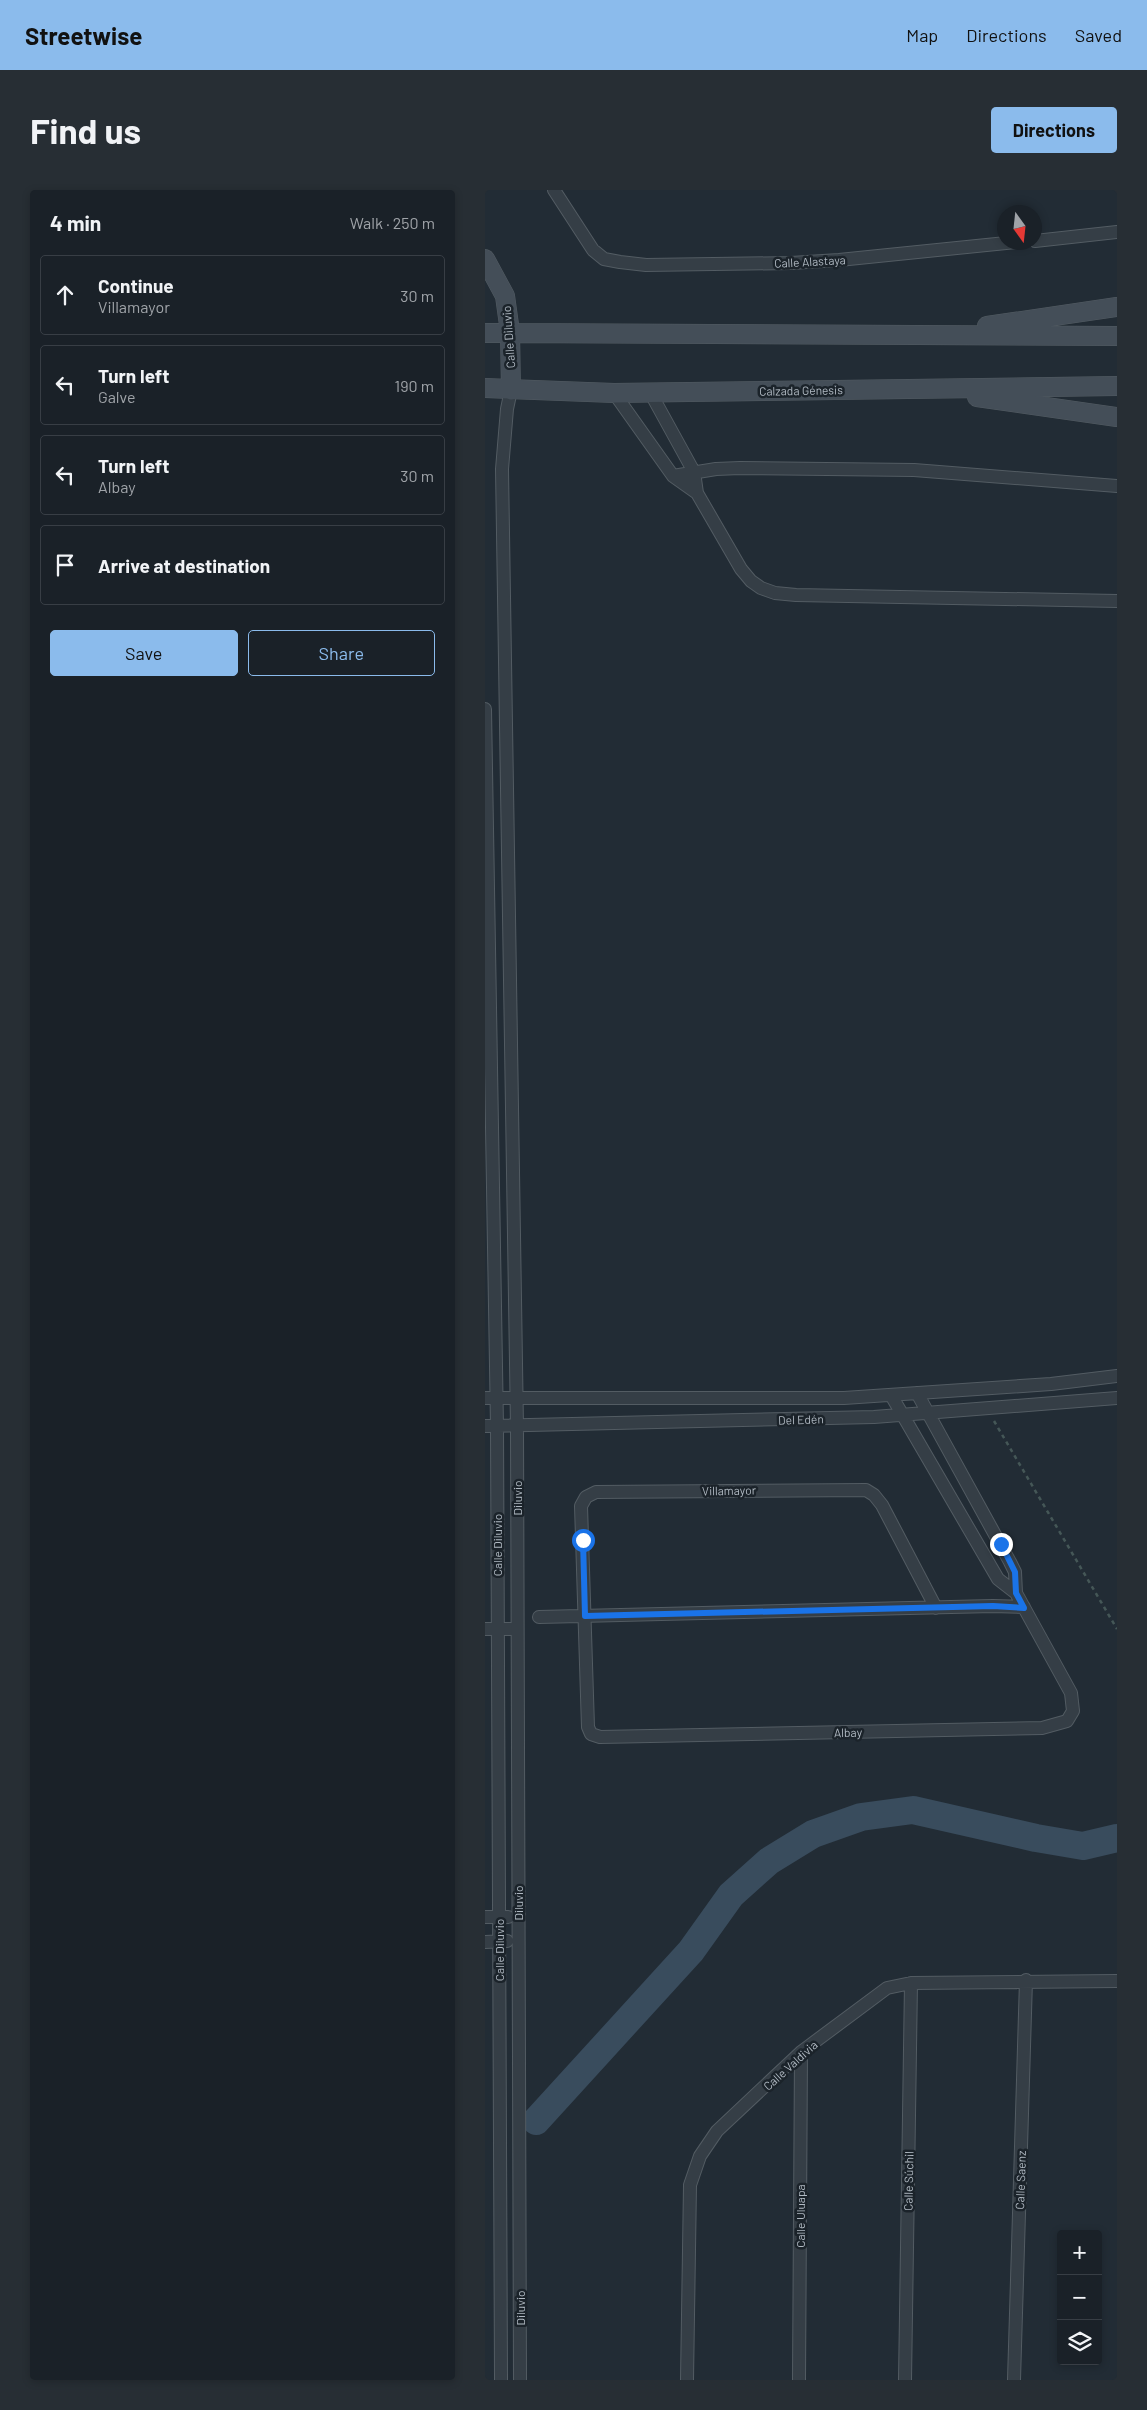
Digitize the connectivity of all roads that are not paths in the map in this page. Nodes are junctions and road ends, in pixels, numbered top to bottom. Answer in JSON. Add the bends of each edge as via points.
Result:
{"nodes":[{"id":1,"x":554,"y":190,"type":"edge"},
{"id":2,"x":1117,"y":232,"type":"edge"},
{"id":3,"x":1042,"y":240,"type":"edge"},
{"id":4,"x":997,"y":244,"type":"edge"},
{"id":5,"x":485,"y":259,"type":"edge"},
{"id":6,"x":1117,"y":307,"type":"edge"},
{"id":7,"x":510,"y":332,"type":"junction"},
{"id":8,"x":485,"y":333,"type":"edge"},
{"id":9,"x":953,"y":334,"type":"junction"},
{"id":10,"x":1117,"y":336,"type":"edge"},
{"id":11,"x":1117,"y":386,"type":"edge"},
{"id":12,"x":485,"y":388,"type":"edge"},
{"id":13,"x":927,"y":389,"type":"junction"},
{"id":14,"x":511,"y":390,"type":"junction"},
{"id":15,"x":650,"y":392,"type":"junction"},
{"id":16,"x":614,"y":393,"type":"junction"},
{"id":17,"x":1117,"y":418,"type":"edge"},
{"id":18,"x":694,"y":472,"type":"junction"},
{"id":19,"x":673,"y":476,"type":"junction"},
{"id":20,"x":1117,"y":486,"type":"edge"},
{"id":21,"x":697,"y":493,"type":"junction"},
{"id":22,"x":1117,"y":601,"type":"edge"},
{"id":23,"x":485,"y":709,"type":"edge"},
{"id":24,"x":486,"y":884,"type":"edge"},
{"id":25,"x":510,"y":884,"type":"junction"},
{"id":26,"x":487,"y":904,"type":"edge"},
{"id":27,"x":510,"y":906,"type":"junction"},
{"id":28,"x":1117,"y":1376,"type":"edge"},
{"id":29,"x":917,"y":1394,"type":"junction"},
{"id":30,"x":891,"y":1395,"type":"junction"},
{"id":31,"x":490,"y":1398,"type":"edge"},
{"id":32,"x":1117,"y":1398,"type":"edge"},
{"id":33,"x":516,"y":1399,"type":"junction"},
{"id":34,"x":929,"y":1413,"type":"junction"},
{"id":35,"x":903,"y":1415,"type":"junction"},
{"id":36,"x":491,"y":1426,"type":"edge"},
{"id":37,"x":517,"y":1427,"type":"junction"},
{"id":38,"x":1016,"y":1593,"type":"junction"},
{"id":39,"x":936,"y":1608,"type":"junction"},
{"id":40,"x":1024,"y":1608,"type":"junction"},
{"id":41,"x":491,"y":1609,"type":"edge"},
{"id":42,"x":516,"y":1610,"type":"junction"},
{"id":43,"x":539,"y":1617,"type":"dead end"},
{"id":44,"x":585,"y":1622,"type":"junction"},
{"id":45,"x":491,"y":1629,"type":"edge"},
{"id":46,"x":516,"y":1629,"type":"junction"},
{"id":47,"x":518,"y":1916,"type":"junction"},
{"id":48,"x":485,"y":1917,"type":"edge"},
{"id":49,"x":499,"y":1917,"type":"junction"},
{"id":50,"x":518,"y":1941,"type":"junction"},
{"id":51,"x":485,"y":1942,"type":"edge"},
{"id":52,"x":499,"y":1942,"type":"junction"},
{"id":53,"x":1026,"y":1980,"type":"junction"},
{"id":54,"x":1117,"y":1981,"type":"edge"},
{"id":55,"x":911,"y":1983,"type":"junction"},
{"id":56,"x":801,"y":2052,"type":"junction"},
{"id":57,"x":501,"y":2380,"type":"edge"},
{"id":58,"x":520,"y":2380,"type":"edge"},
{"id":59,"x":687,"y":2380,"type":"edge"},
{"id":60,"x":799,"y":2380,"type":"edge"},
{"id":61,"x":905,"y":2380,"type":"edge"},
{"id":62,"x":1014,"y":2380,"type":"edge"}],
"edges":[{"from":1,"to":4,"type":"street","name":"Calle Alastaya","via":[[583,236],[604,259],[646,265],[791,263]]},
{"from":2,"to":3,"type":"street"},
{"from":5,"to":7,"type":"street","name":"Calle Diluvio","via":[[505,296]]},
{"from":6,"to":9,"type":"street"},
{"from":7,"to":8,"type":"street"},
{"from":7,"to":9,"type":"street"},
{"from":7,"to":14,"type":"street","name":"Calle Diluvio"},
{"from":9,"to":10,"type":"street"},
{"from":11,"to":13,"type":"street","name":"Calzada Génesis"},
{"from":12,"to":14,"type":"street","name":"Calzada Génesis"},
{"from":13,"to":15,"type":"street","name":"Calzada Génesis"},
{"from":13,"to":17,"type":"street"},
{"from":14,"to":16,"type":"street","name":"Calzada Génesis"},
{"from":14,"to":25,"type":"street","name":"Diluvio","via":[[502,469]]},
{"from":15,"to":16,"type":"street","name":"Calzada Génesis"},
{"from":15,"to":18,"type":"street"},
{"from":16,"to":19,"type":"street"},
{"from":18,"to":19,"type":"street"},
{"from":18,"to":20,"type":"street","via":[[740,468],[888,469]]},
{"from":18,"to":21,"type":"street"},
{"from":19,"to":21,"type":"street"},
{"from":21,"to":22,"type":"street","via":[[741,569],[761,588],[775,592]]},
{"from":23,"to":24,"type":"street","name":"Calle Diluvio"},
{"from":24,"to":25,"type":"street"},
{"from":24,"to":26,"type":"street","name":"Calle Diluvio"},
{"from":25,"to":27,"type":"street","name":"Diluvio"},
{"from":26,"to":27,"type":"street"},
{"from":26,"to":31,"type":"street","name":"Calle Diluvio"},
{"from":27,"to":33,"type":"street","name":"Diluvio"},
{"from":28,"to":29,"type":"street","name":"Del Edén"},
{"from":29,"to":30,"type":"street","name":"Del Edén"},
{"from":29,"to":34,"type":"street","name":"Albay"},
{"from":30,"to":33,"type":"street","name":"Del Edén"},
{"from":30,"to":35,"type":"street","name":"Albay"},
{"from":31,"to":33,"type":"street","name":"Del Edén"},
{"from":31,"to":36,"type":"street","name":"Calle Diluvio"},
{"from":32,"to":34,"type":"street","name":"Del Edén"},
{"from":33,"to":37,"type":"street","name":"Diluvio"},
{"from":34,"to":35,"type":"street","name":"Del Edén"},
{"from":34,"to":38,"type":"street","name":"Albay","via":[[1011,1562]]},
{"from":35,"to":37,"type":"street","name":"Del Edén"},
{"from":35,"to":38,"type":"street","name":"Albay","via":[[998,1579]]},
{"from":36,"to":37,"type":"street","name":"Del Edén"},
{"from":36,"to":41,"type":"street","name":"Calle Diluvio"},
{"from":37,"to":42,"type":"street","name":"Diluvio"},
{"from":38,"to":40,"type":"street","name":"Albay"},
{"from":39,"to":40,"type":"street"},
{"from":39,"to":44,"type":"street"},
{"from":39,"to":44,"type":"street","name":"Villamayor","via":[[881,1505],[866,1490],[596,1492],[586,1497],[581,1506]]},
{"from":40,"to":44,"type":"street","name":"Albay","via":[[1071,1693],[1071,1716],[1057,1726],[600,1737],[591,1734],[588,1727]]},
{"from":41,"to":42,"type":"street"},
{"from":41,"to":45,"type":"street","name":"Calle Diluvio"},
{"from":42,"to":46,"type":"street","name":"Diluvio"},
{"from":43,"to":44,"type":"street"},
{"from":45,"to":46,"type":"street"},
{"from":45,"to":49,"type":"street","name":"Calle Diluvio"},
{"from":46,"to":47,"type":"street","name":"Diluvio"},
{"from":47,"to":49,"type":"street"},
{"from":47,"to":50,"type":"street","name":"Diluvio"},
{"from":48,"to":49,"type":"street"},
{"from":49,"to":52,"type":"street","name":"Calle Diluvio"},
{"from":50,"to":52,"type":"street"},
{"from":50,"to":58,"type":"street","name":"Diluvio"},
{"from":51,"to":52,"type":"street"},
{"from":52,"to":57,"type":"street","name":"Calle Diluvio"},
{"from":53,"to":54,"type":"street","name":"Calle Valdivia"},
{"from":53,"to":55,"type":"street","name":"Calle Valdivia"},
{"from":53,"to":62,"type":"street","name":"Calle Saenz"},
{"from":55,"to":56,"type":"street","name":"Calle Valdivia","via":[[887,1988]]},
{"from":55,"to":61,"type":"street","name":"Calle Súchil"},
{"from":56,"to":59,"type":"street","name":"Calle Valdivia","via":[[717,2131],[700,2156],[690,2185]]},
{"from":56,"to":60,"type":"street","name":"Calle Uluapa"}]}
